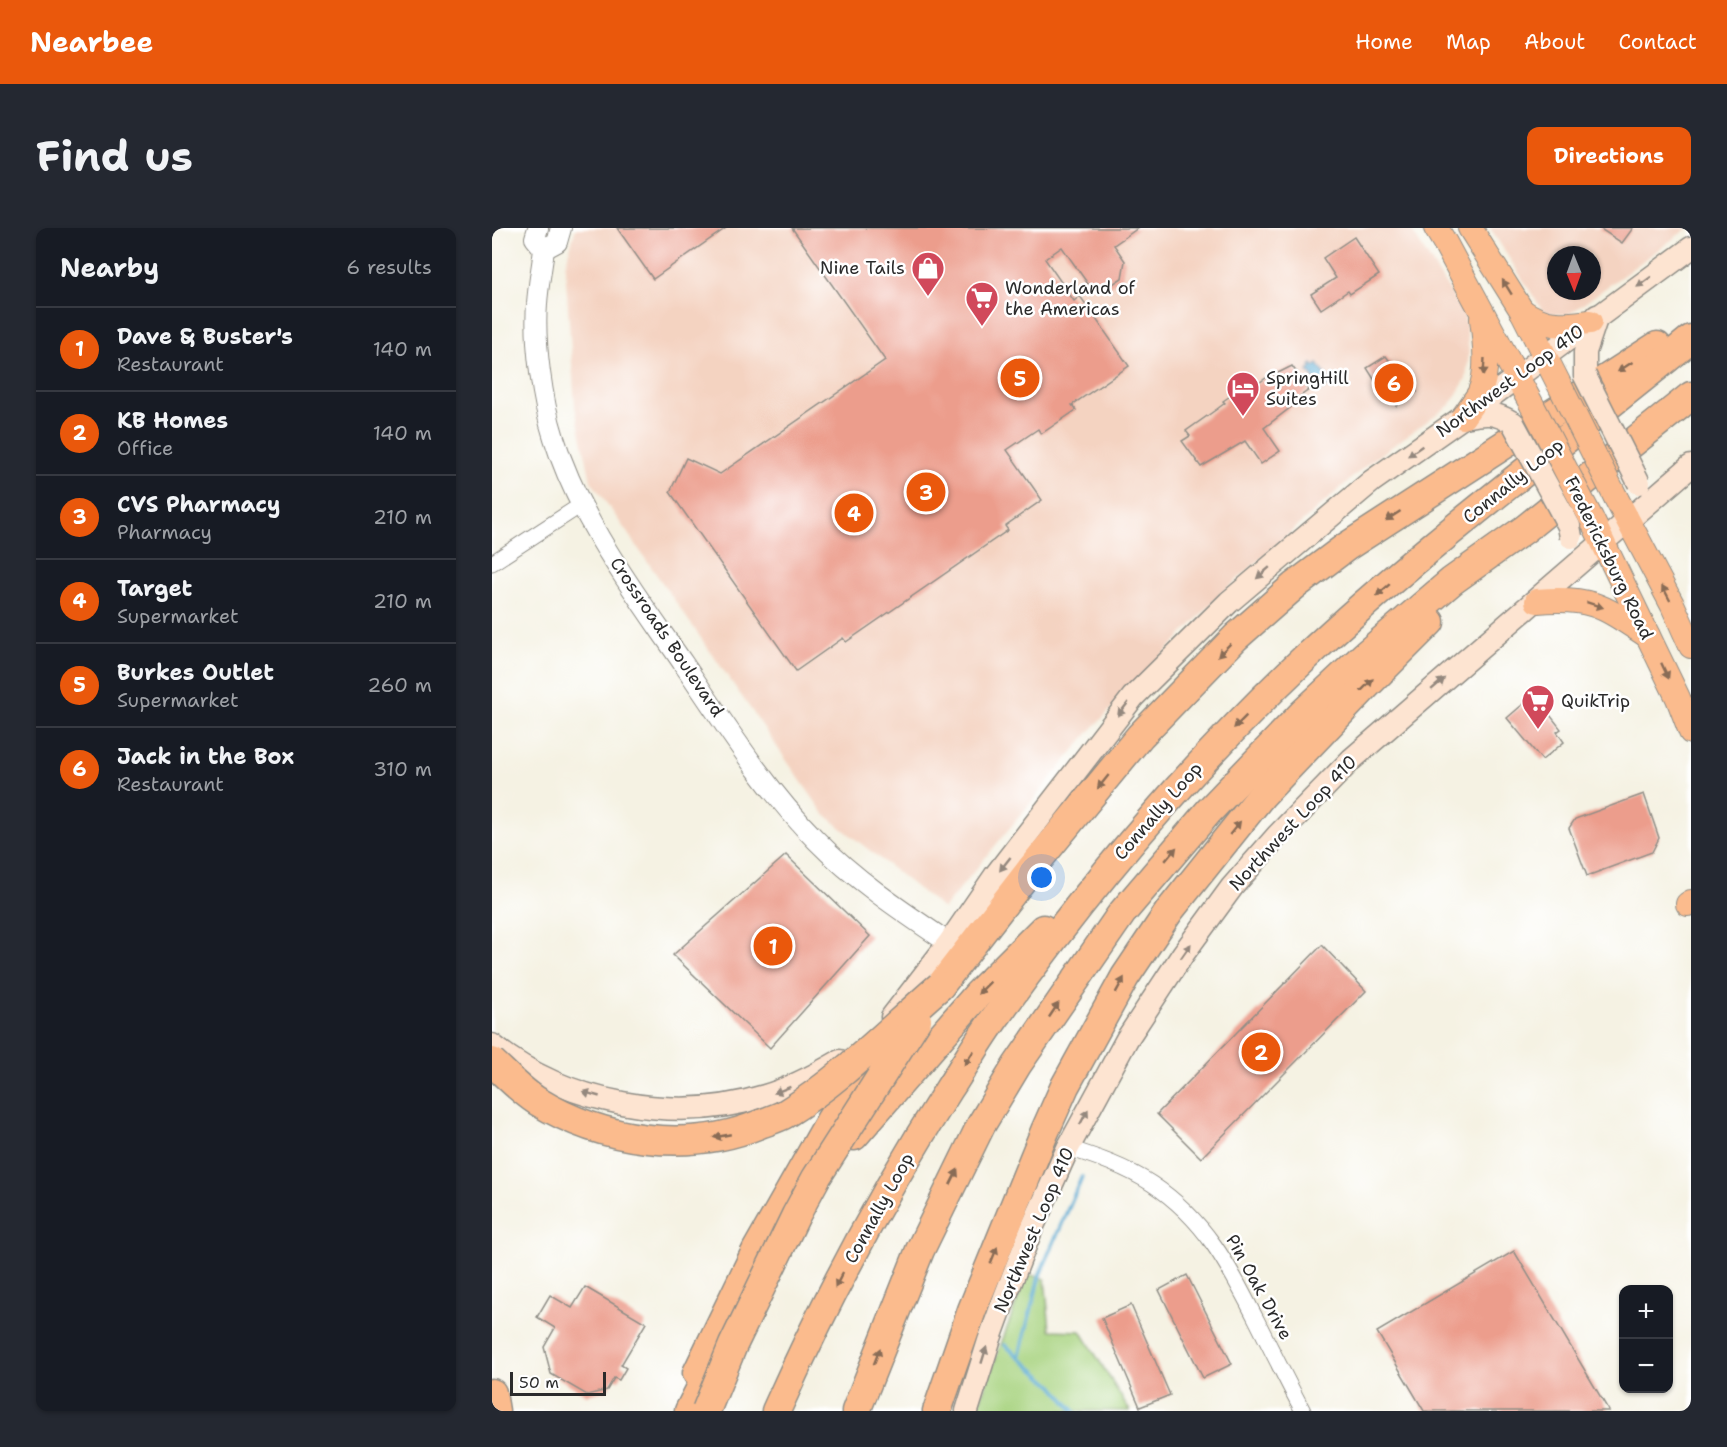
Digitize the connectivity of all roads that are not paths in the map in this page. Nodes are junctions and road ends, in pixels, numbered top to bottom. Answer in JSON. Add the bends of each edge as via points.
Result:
{"nodes":[{"id":1,"x":537,"y":228,"type":"edge"},
{"id":2,"x":561,"y":228,"type":"edge"},
{"id":3,"x":1436,"y":228,"type":"edge"},
{"id":4,"x":1470,"y":228,"type":"edge"},
{"id":5,"x":1691,"y":248,"type":"edge"},
{"id":6,"x":544,"y":249,"type":"junction"},
{"id":7,"x":1481,"y":311,"type":"junction"},
{"id":8,"x":1522,"y":311,"type":"junction"},
{"id":9,"x":1594,"y":319,"type":"junction"},
{"id":10,"x":1691,"y":323,"type":"edge"},
{"id":11,"x":1691,"y":339,"type":"edge"},
{"id":12,"x":1546,"y":356,"type":"junction"},
{"id":13,"x":1517,"y":376,"type":"junction"},
{"id":14,"x":1691,"y":396,"type":"edge"},
{"id":15,"x":1463,"y":417,"type":"junction"},
{"id":16,"x":1691,"y":466,"type":"edge"},
{"id":17,"x":1672,"y":482,"type":"junction"},
{"id":18,"x":581,"y":505,"type":"junction"},
{"id":19,"x":1628,"y":522,"type":"junction"},
{"id":20,"x":1525,"y":529,"type":"junction"},
{"id":21,"x":1604,"y":542,"type":"junction"},
{"id":22,"x":492,"y":563,"type":"edge"},
{"id":23,"x":1565,"y":576,"type":"junction"},
{"id":24,"x":1537,"y":601,"type":"junction"},
{"id":25,"x":1648,"y":637,"type":"junction"},
{"id":26,"x":1691,"y":646,"type":"edge"},
{"id":27,"x":1691,"y":732,"type":"edge"},
{"id":28,"x":1116,"y":859,"type":"junction"},
{"id":29,"x":949,"y":944,"type":"junction"},
{"id":30,"x":940,"y":986,"type":"junction"},
{"id":31,"x":492,"y":1046,"type":"edge"},
{"id":32,"x":492,"y":1062,"type":"edge"},
{"id":33,"x":1068,"y":1148,"type":"junction"},
{"id":34,"x":972,"y":1310,"type":"junction"},
{"id":35,"x":492,"y":1393,"type":"edge"},
{"id":36,"x":495,"y":1411,"type":"edge"},
{"id":37,"x":679,"y":1411,"type":"edge"},
{"id":38,"x":688,"y":1411,"type":"edge"},
{"id":39,"x":706,"y":1411,"type":"edge"},
{"id":40,"x":776,"y":1411,"type":"edge"},
{"id":41,"x":856,"y":1411,"type":"edge"},
{"id":42,"x":924,"y":1411,"type":"edge"},
{"id":43,"x":937,"y":1411,"type":"edge"},
{"id":44,"x":967,"y":1411,"type":"edge"},
{"id":45,"x":1303,"y":1411,"type":"edge"}],
"edges":[{"from":1,"to":6,"type":"street","name":"Crossroads Boulevard","via":[[535,238]]},
{"from":2,"to":6,"type":"street","via":[[557,242]]},
{"from":3,"to":7,"type":"main road","name":"Fredericksburg Road"},
{"from":8,"to":4,"type":"main road","name":"Fredericksburg Road","one_way":true},
{"from":5,"to":9,"type":"main road","name":"Northwest Loop 410","one_way":true},
{"from":6,"to":18,"type":"street","name":"Crossroads Boulevard","via":[[537,328],[545,399],[553,436]]},
{"from":7,"to":13,"type":"main road","name":"Fredericksburg Road"},
{"from":7,"to":15,"type":"main road","one_way":true,"via":[[1483,381]]},
{"from":8,"to":9,"type":"main road","via":[[1550,325]]},
{"from":8,"to":12,"type":"main road","name":"Fredericksburg Road"},
{"from":9,"to":12,"type":"main road","name":"Northwest Loop 410"},
{"from":9,"to":17,"type":"main road","bridge":true,"via":[[1585,352],[1585,376],[1639,483],[1655,488]]},
{"from":10,"to":30,"type":"highway","one_way":true,"via":[[1346,547],[1236,637],[1140,736]]},
{"from":11,"to":28,"type":"highway","name":"Connally Loop","one_way":true,"via":[[1427,551],[1306,657],[1192,771]]},
{"from":12,"to":13,"type":"main road","name":"Northwest Loop 410"},
{"from":12,"to":19,"type":"main road","name":"Fredericksburg Road","bridge":true},
{"from":13,"to":15,"type":"main road","name":"Northwest Loop 410"},
{"from":13,"to":21,"type":"main road","name":"Fredericksburg Road","bridge":true},
{"from":14,"to":20,"type":"highway","name":"Connally Loop"},
{"from":15,"to":23,"type":"main road","bridge":true,"via":[[1499,414],[1513,423],[1569,526],[1572,552]]},
{"from":15,"to":29,"type":"main road","name":"Northwest Loop 410","one_way":true,"via":[[1372,481],[1304,537],[1229,602],[1133,697],[995,876]]},
{"from":16,"to":17,"type":"main road","name":"Northwest Loop 410"},
{"from":17,"to":19,"type":"main road","name":"Northwest Loop 410"},
{"from":18,"to":22,"type":"street"},
{"from":18,"to":29,"type":"street","name":"Crossroads Boulevard","via":[[625,578],[763,780],[817,841],[881,896]]},
{"from":19,"to":21,"type":"main road","name":"Northwest Loop 410"},
{"from":26,"to":19,"type":"main road","name":"Fredericksburg Road","one_way":true},
{"from":34,"to":20,"type":"highway","one_way":true,"via":[[1065,1086],[1125,977],[1170,910],[1262,795]]},
{"from":41,"to":20,"type":"highway","name":"Connally Loop","one_way":true,"via":[[920,1250],[981,1125],[1017,1065],[1122,914],[1195,825],[1303,713],[1452,581]]},
{"from":21,"to":23,"type":"main road","name":"Northwest Loop 410"},
{"from":21,"to":25,"type":"main road","name":"Fredericksburg Road"},
{"from":23,"to":24,"type":"main road","name":"Northwest Loop 410"},
{"from":24,"to":25,"type":"main road","one_way":true,"via":[[1568,599],[1596,604]]},
{"from":33,"to":24,"type":"main road","name":"Northwest Loop 410","one_way":true,"via":[[1127,1039],[1232,887],[1352,759]]},
{"from":25,"to":27,"type":"main road","name":"Fredericksburg Road","one_way":true},
{"from":28,"to":38,"type":"highway","one_way":true,"via":[[978,994],[824,1173],[777,1244]]},
{"from":28,"to":40,"type":"highway","name":"Connally Loop","one_way":true,"via":[[998,1013],[906,1157],[862,1235]]},
{"from":29,"to":31,"type":"main road","name":"Northwest Loop 410","one_way":true,"via":[[889,1020],[850,1056],[809,1080],[732,1105],[661,1108],[594,1096],[533,1072]]},
{"from":29,"to":37,"type":"highway","via":[[831,1119],[756,1251]]},
{"from":30,"to":32,"type":"highway","one_way":true,"bridge":true,"via":[[836,1078],[784,1115],[741,1132],[704,1139],[624,1136],[584,1124],[536,1100]]},
{"from":30,"to":39,"type":"highway","bridge":true,"via":[[816,1178],[742,1327]]},
{"from":44,"to":33,"type":"main road","name":"Northwest Loop 410","one_way":true,"via":[[1005,1297]]},
{"from":33,"to":45,"type":"street","name":"Pin Oak Drive","via":[[1125,1168],[1151,1183],[1205,1232],[1232,1273]]},
{"from":34,"to":42,"type":"highway"},
{"from":34,"to":43,"type":"highway"},
{"from":35,"to":36,"type":"highway"}]}
